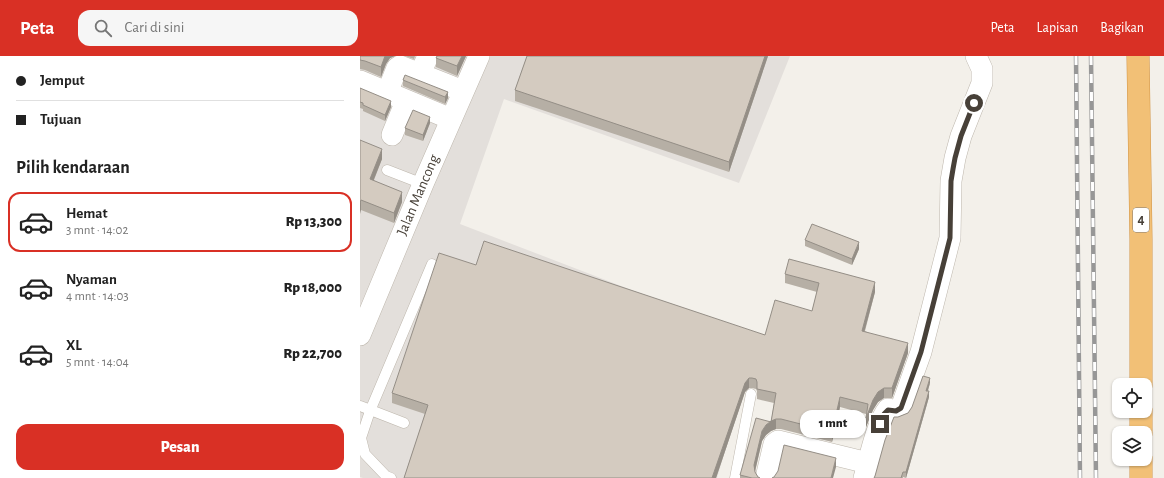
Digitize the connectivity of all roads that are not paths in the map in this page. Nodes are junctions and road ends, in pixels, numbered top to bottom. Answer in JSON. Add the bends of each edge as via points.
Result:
{"nodes":[{"id":1,"x":478,"y":56,"type":"edge"},
{"id":2,"x":976,"y":56,"type":"edge"},
{"id":3,"x":1138,"y":56,"type":"edge"},
{"id":4,"x":424,"y":65,"type":"edge"},
{"id":5,"x":360,"y":81,"type":"edge"},
{"id":6,"x":463,"y":91,"type":"junction"},
{"id":7,"x":387,"y":93,"type":"junction"},
{"id":8,"x":406,"y":101,"type":"junction"},
{"id":9,"x":451,"y":119,"type":"junction"},
{"id":10,"x":392,"y":135,"type":"dead end"},
{"id":11,"x":387,"y":170,"type":"dead end"},
{"id":12,"x":422,"y":184,"type":"junction"},
{"id":13,"x":432,"y":264,"type":"dead end"},
{"id":14,"x":363,"y":322,"type":"edge"},
{"id":15,"x":1141,"y":378,"type":"edge"},
{"id":16,"x":751,"y":394,"type":"dead end"},
{"id":17,"x":360,"y":406,"type":"edge"},
{"id":18,"x":370,"y":411,"type":"junction"},
{"id":19,"x":404,"y":423,"type":"dead end"},
{"id":20,"x":1141,"y":466,"type":"edge"},
{"id":21,"x":866,"y":470,"type":"edge"},
{"id":22,"x":391,"y":478,"type":"edge"},
{"id":23,"x":735,"y":478,"type":"edge"},
{"id":24,"x":766,"y":478,"type":"edge"},
{"id":25,"x":1141,"y":478,"type":"edge"}],
"edges":[{"from":1,"to":6,"type":"street","name":"Jalan Mancong"},
{"from":2,"to":21,"type":"street","via":[[982,69],[982,83],[955,158],[951,181],[950,238],[921,352],[901,408],[896,411],[888,410],[884,414]]},
{"from":3,"to":15,"type":"highway","number":"4"},
{"from":4,"to":6,"type":"street"},
{"from":4,"to":7,"type":"street","via":[[397,67]]},
{"from":5,"to":7,"type":"street"},
{"from":6,"to":9,"type":"street","name":"Jalan Mancong"},
{"from":7,"to":8,"type":"street"},
{"from":8,"to":9,"type":"street"},
{"from":8,"to":10,"type":"street"},
{"from":9,"to":12,"type":"street","name":"Jalan Mancong"},
{"from":11,"to":12,"type":"lane"},
{"from":12,"to":14,"type":"street","name":"Jalan Mancong"},
{"from":13,"to":18,"type":"lane"},
{"from":16,"to":23,"type":"lane"},
{"from":17,"to":18,"type":"lane"},
{"from":18,"to":19,"type":"lane"},
{"from":18,"to":22,"type":"lane","via":[[362,438],[365,454]]},
{"from":20,"to":25,"type":"highway"},
{"from":21,"to":24,"type":"street","via":[[778,441],[774,444]]}]}
